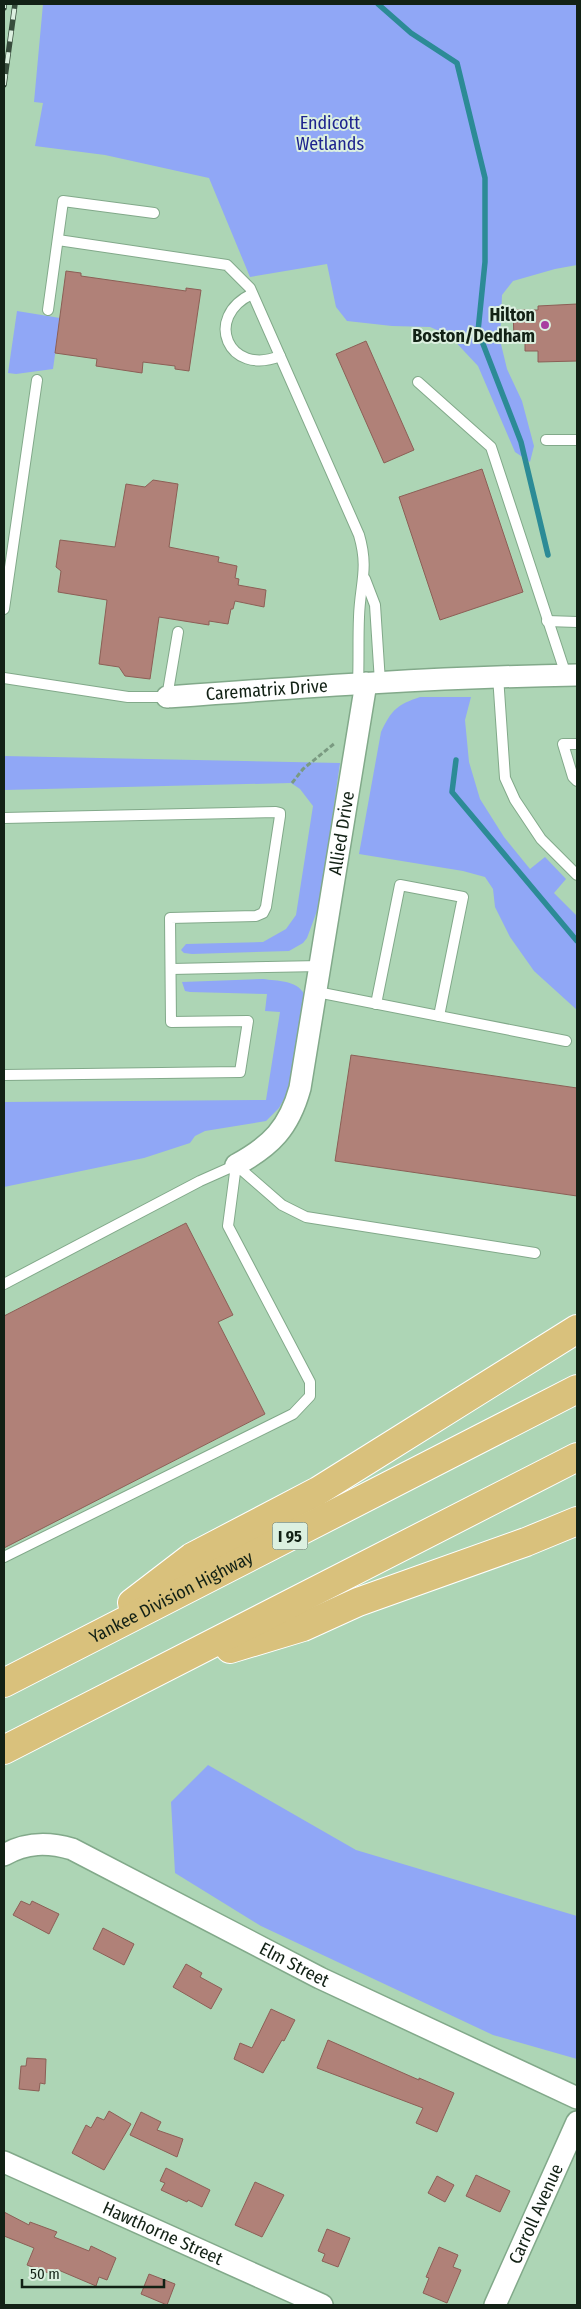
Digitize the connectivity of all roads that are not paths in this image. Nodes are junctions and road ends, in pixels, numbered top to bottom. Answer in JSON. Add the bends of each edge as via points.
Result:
{"nodes":[{"id":1,"x":154,"y":213,"type":"dead end"},
{"id":2,"x":58,"y":240,"type":"junction"},
{"id":3,"x":252,"y":294,"type":"junction"},
{"id":4,"x":48,"y":310,"type":"dead end"},
{"id":5,"x":280,"y":356,"type":"junction"},
{"id":6,"x":37,"y":380,"type":"dead end"},
{"id":7,"x":418,"y":382,"type":"dead end"},
{"id":8,"x":546,"y":440,"type":"dead end"},
{"id":9,"x":577,"y":440,"type":"edge"},
{"id":10,"x":365,"y":579,"type":"junction"},
{"id":11,"x":4,"y":609,"type":"edge"},
{"id":12,"x":547,"y":621,"type":"junction"},
{"id":13,"x":577,"y":622,"type":"edge"},
{"id":14,"x":178,"y":632,"type":"dead end"},
{"id":15,"x":572,"y":675,"type":"edge"},
{"id":16,"x":498,"y":676,"type":"junction"},
{"id":17,"x":4,"y":678,"type":"edge"},
{"id":18,"x":368,"y":683,"type":"junction"},
{"id":19,"x":167,"y":696,"type":"junction"},
{"id":20,"x":577,"y":744,"type":"edge"},
{"id":21,"x":577,"y":781,"type":"edge"},
{"id":22,"x":4,"y":818,"type":"edge"},
{"id":23,"x":577,"y":875,"type":"edge"},
{"id":24,"x":321,"y":966,"type":"junction"},
{"id":25,"x":171,"y":969,"type":"junction"},
{"id":26,"x":317,"y":992,"type":"junction"},
{"id":27,"x":376,"y":1004,"type":"junction"},
{"id":28,"x":439,"y":1016,"type":"junction"},
{"id":29,"x":566,"y":1041,"type":"dead end"},
{"id":30,"x":4,"y":1076,"type":"edge"},
{"id":31,"x":236,"y":1165,"type":"junction"},
{"id":32,"x":535,"y":1253,"type":"dead end"},
{"id":33,"x":4,"y":1284,"type":"edge"},
{"id":34,"x":577,"y":1329,"type":"edge"},
{"id":35,"x":577,"y":1388,"type":"edge"},
{"id":36,"x":577,"y":1456,"type":"edge"},
{"id":37,"x":577,"y":1521,"type":"edge"},
{"id":38,"x":4,"y":1558,"type":"edge"},
{"id":39,"x":78,"y":1645,"type":"junction"},
{"id":40,"x":168,"y":1666,"type":"junction"},
{"id":41,"x":4,"y":1683,"type":"edge"},
{"id":42,"x":4,"y":1750,"type":"edge"},
{"id":43,"x":8,"y":1852,"type":"edge"},
{"id":44,"x":577,"y":2098,"type":"edge"},
{"id":45,"x":577,"y":2122,"type":"edge"},
{"id":46,"x":4,"y":2162,"type":"edge"},
{"id":47,"x":322,"y":2305,"type":"edge"},
{"id":48,"x":495,"y":2305,"type":"edge"}],
"edges":[{"from":1,"to":2,"type":"lane","via":[[63,201]]},
{"from":2,"to":3,"type":"lane","via":[[227,265]]},
{"from":2,"to":4,"type":"lane"},
{"from":3,"to":5,"type":"lane"},
{"from":3,"to":5,"type":"lane","via":[[233,306],[228,316],[227,338],[232,348],[249,360],[260,362]]},
{"from":5,"to":10,"type":"lane","via":[[359,535],[364,552]]},
{"from":6,"to":11,"type":"lane"},
{"from":7,"to":12,"type":"lane","via":[[491,447]]},
{"from":8,"to":9,"type":"lane"},
{"from":10,"to":18,"type":"lane","via":[[359,615]]},
{"from":10,"to":18,"type":"lane","via":[[375,605]]},
{"from":12,"to":13,"type":"lane"},
{"from":12,"to":15,"type":"lane"},
{"from":14,"to":19,"type":"lane"},
{"from":15,"to":16,"type":"street"},
{"from":16,"to":18,"type":"street"},
{"from":16,"to":23,"type":"lane","via":[[505,778],[515,800],[541,839]]},
{"from":17,"to":19,"type":"lane","via":[[128,697]]},
{"from":18,"to":19,"type":"street","name":"Carematrix Drive"},
{"from":18,"to":24,"type":"street","name":"Allied Drive"},
{"from":20,"to":21,"type":"lane","via":[[563,744]]},
{"from":22,"to":25,"type":"lane","via":[[280,813],[262,913],[256,916],[170,918]]},
{"from":24,"to":25,"type":"lane"},
{"from":24,"to":26,"type":"street","name":"Allied Drive"},
{"from":25,"to":30,"type":"lane","via":[[172,1022],[248,1021],[240,1072]]},
{"from":26,"to":27,"type":"lane"},
{"from":26,"to":31,"type":"street","name":"Allied Drive","via":[[295,1108],[260,1152]]},
{"from":27,"to":28,"type":"lane"},
{"from":27,"to":28,"type":"lane","via":[[400,885],[454,895],[462,897]]},
{"from":28,"to":29,"type":"lane"},
{"from":31,"to":32,"type":"lane","via":[[282,1205],[306,1217]]},
{"from":31,"to":33,"type":"lane"},
{"from":31,"to":38,"type":"lane","via":[[228,1226],[310,1382],[310,1396],[293,1414]]},
{"from":34,"to":39,"type":"highway","via":[[318,1491],[192,1556]]},
{"from":35,"to":39,"type":"highway","name":"Yankee Division Highway","number":"I 95"},
{"from":36,"to":40,"type":"highway"},
{"from":37,"to":40,"type":"highway","via":[[358,1602],[303,1627]]},
{"from":39,"to":41,"type":"highway","name":"Yankee Division Highway","number":"I 95"},
{"from":40,"to":42,"type":"highway"},
{"from":43,"to":44,"type":"street","name":"Elm Street","via":[[41,1843],[72,1849],[294,1965]]},
{"from":45,"to":48,"type":"street","name":"Carroll Avenue"},
{"from":46,"to":47,"type":"street","name":"Hawthorne Street"}]}
